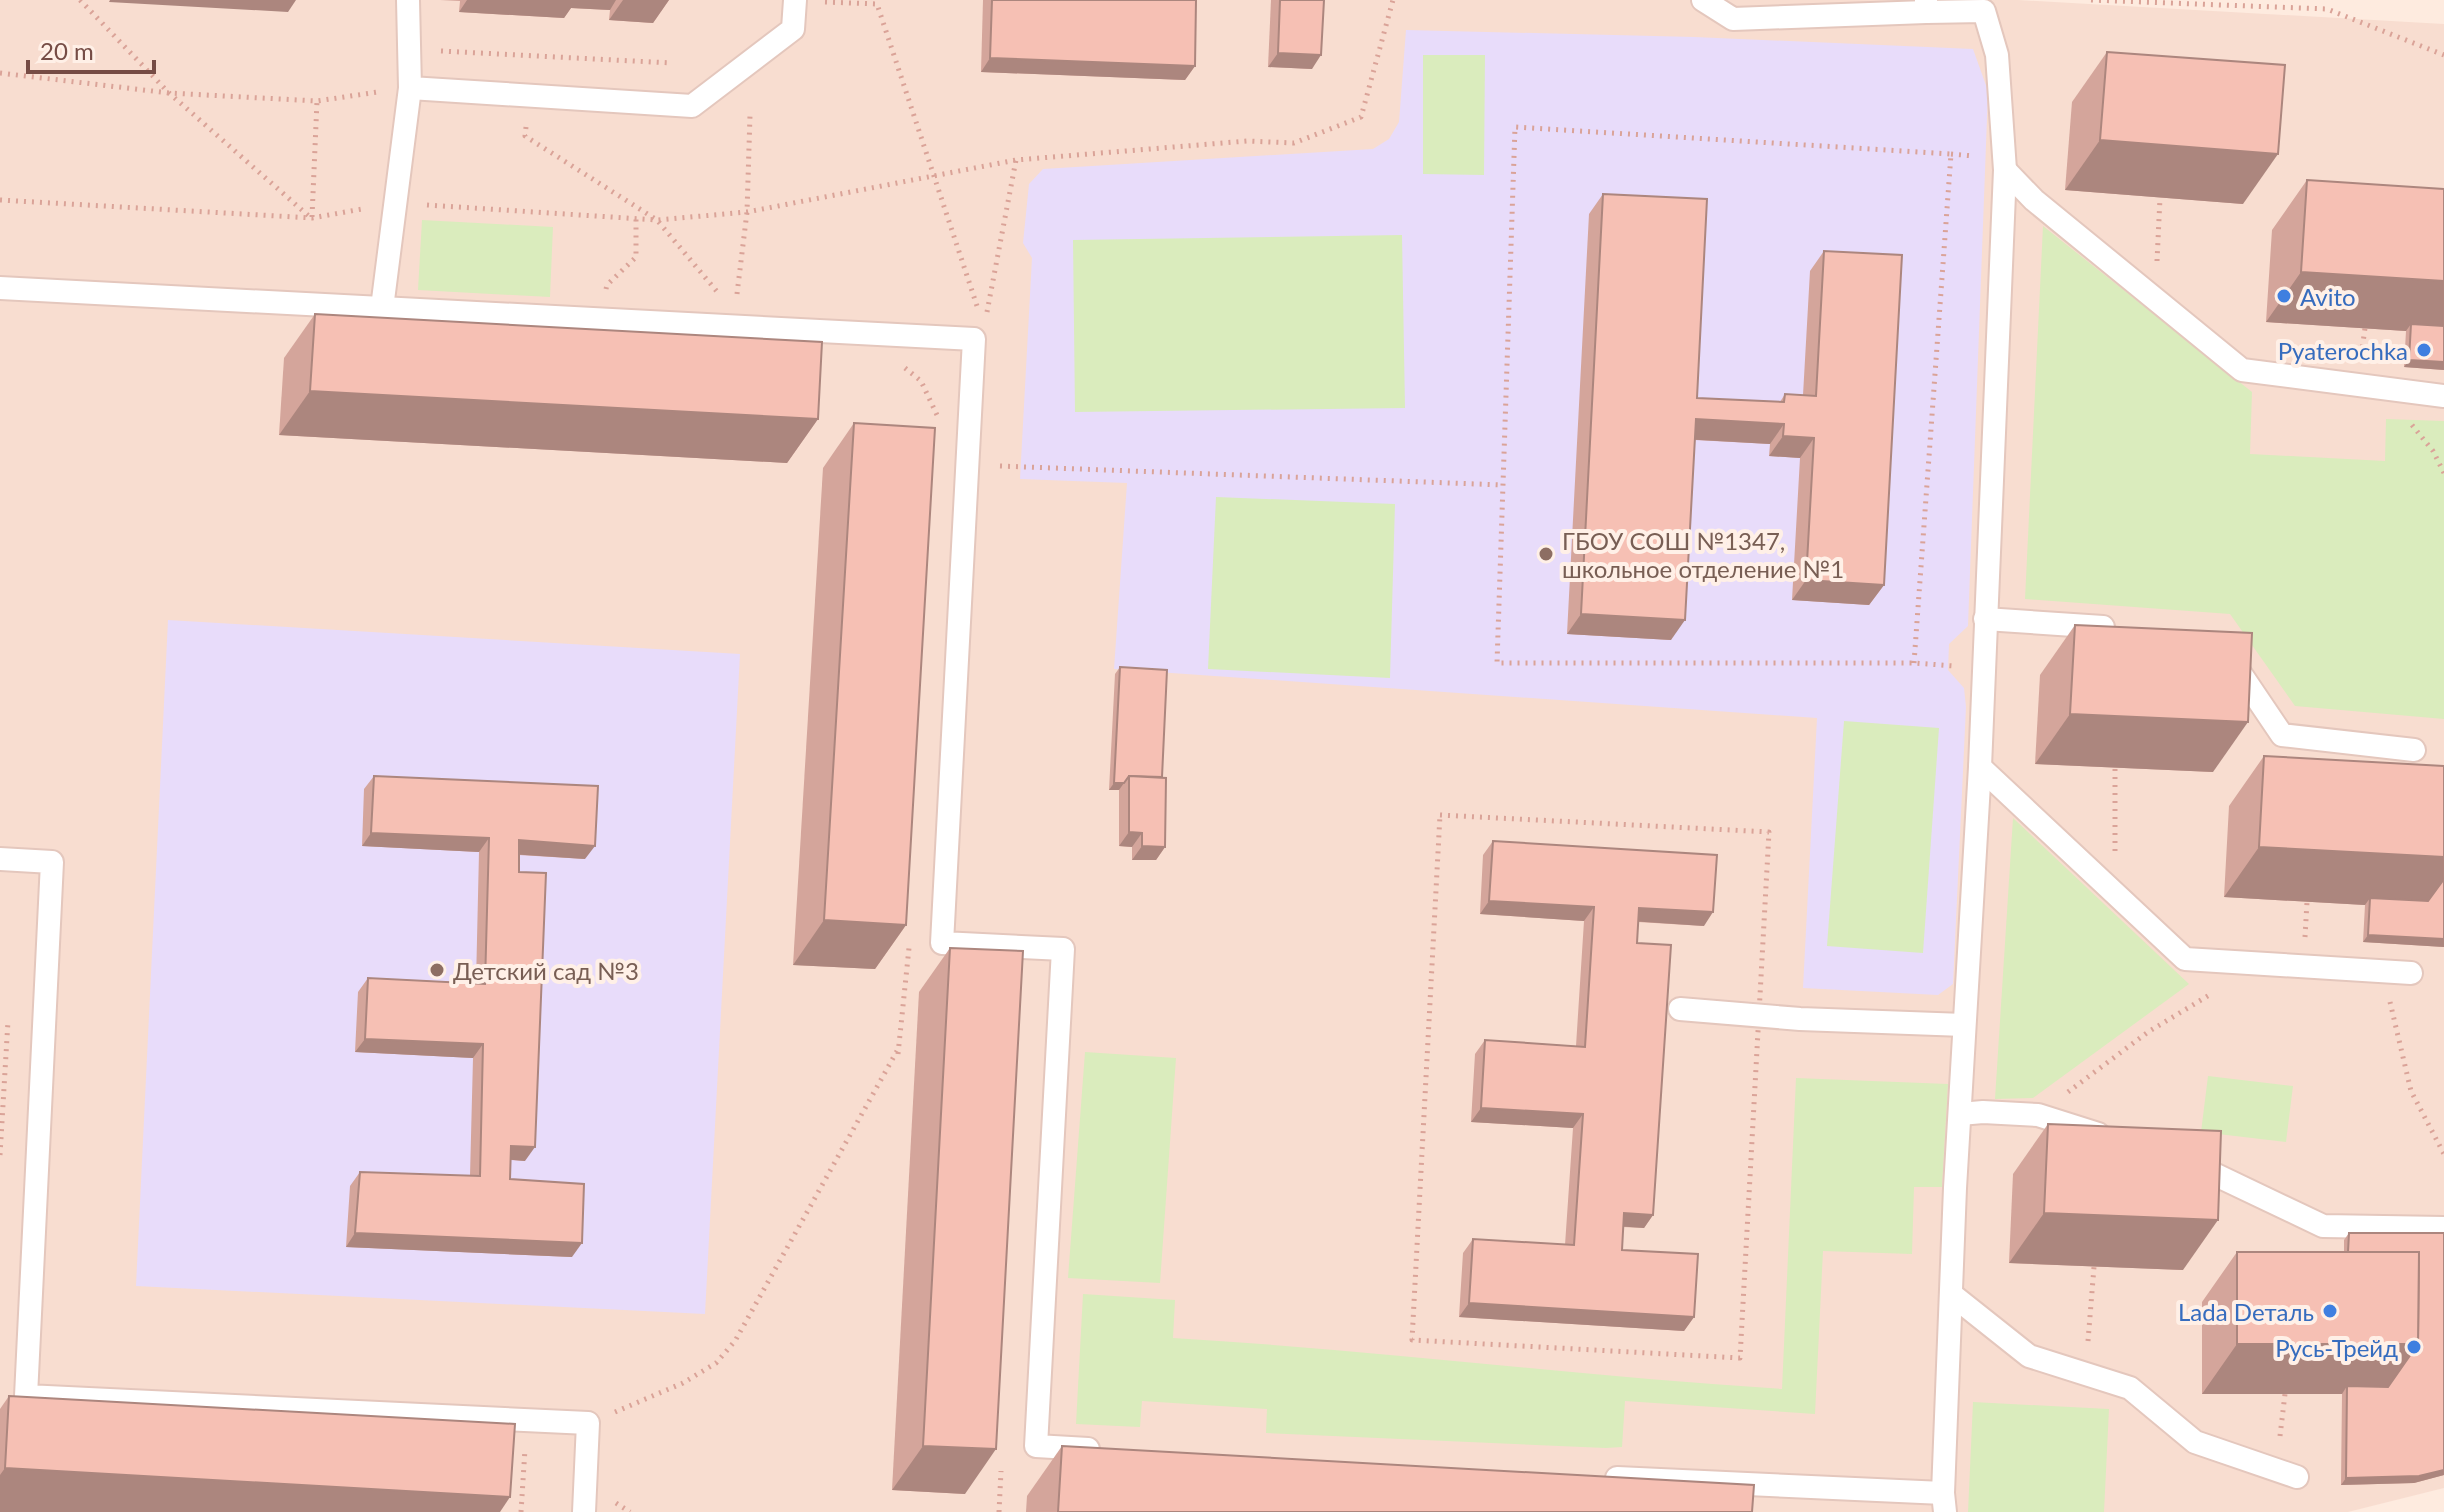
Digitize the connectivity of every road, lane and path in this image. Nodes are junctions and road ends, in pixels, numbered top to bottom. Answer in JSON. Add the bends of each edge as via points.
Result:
{"nodes":[{"id":1,"x":80,"y":0,"type":"edge"},
{"id":2,"x":408,"y":0,"type":"edge"},
{"id":3,"x":1393,"y":0,"type":"edge"},
{"id":4,"x":1703,"y":0,"type":"edge"},
{"id":5,"x":2091,"y":0,"type":"edge"},
{"id":6,"x":795,"y":2,"type":"edge"},
{"id":7,"x":1926,"y":6,"type":"edge"},
{"id":8,"x":435,"y":51,"type":"dead end"},
{"id":9,"x":2444,"y":55,"type":"edge"},
{"id":10,"x":672,"y":63,"type":"dead end"},
{"id":11,"x":0,"y":73,"type":"edge"},
{"id":12,"x":410,"y":88,"type":"junction"},
{"id":13,"x":169,"y":93,"type":"junction"},
{"id":14,"x":317,"y":101,"type":"junction"},
{"id":15,"x":750,"y":115,"type":"dead end"},
{"id":16,"x":527,"y":118,"type":"dead end"},
{"id":17,"x":1016,"y":160,"type":"junction"},
{"id":18,"x":2005,"y":170,"type":"junction"},
{"id":19,"x":935,"y":176,"type":"junction"},
{"id":20,"x":2160,"y":198,"type":"edge"},
{"id":21,"x":0,"y":200,"type":"edge"},
{"id":22,"x":395,"y":203,"type":"junction"},
{"id":23,"x":747,"y":212,"type":"junction"},
{"id":24,"x":312,"y":218,"type":"junction"},
{"id":25,"x":636,"y":219,"type":"junction"},
{"id":26,"x":657,"y":220,"type":"junction"},
{"id":27,"x":2156,"y":264,"type":"dead end"},
{"id":28,"x":607,"y":285,"type":"dead end"},
{"id":29,"x":0,"y":288,"type":"edge"},
{"id":30,"x":382,"y":308,"type":"junction"},
{"id":31,"x":735,"y":320,"type":"junction"},
{"id":32,"x":2365,"y":328,"type":"edge"},
{"id":33,"x":979,"y":334,"type":"junction"},
{"id":34,"x":2348,"y":349,"type":"edge"},
{"id":35,"x":2362,"y":350,"type":"junction"},
{"id":36,"x":2375,"y":358,"type":"dead end"},
{"id":37,"x":2444,"y":396,"type":"edge"},
{"id":38,"x":968,"y":464,"type":"junction"},
{"id":39,"x":1503,"y":485,"type":"junction"},
{"id":40,"x":1985,"y":619,"type":"junction"},
{"id":41,"x":2119,"y":628,"type":"edge"},
{"id":42,"x":2223,"y":648,"type":"edge"},
{"id":43,"x":1914,"y":663,"type":"junction"},
{"id":44,"x":1983,"y":668,"type":"junction"},
{"id":45,"x":2414,"y":750,"type":"dead end"},
{"id":46,"x":1980,"y":767,"type":"junction"},
{"id":47,"x":2115,"y":768,"type":"edge"},
{"id":48,"x":0,"y":859,"type":"edge"},
{"id":49,"x":2115,"y":866,"type":"dead end"},
{"id":50,"x":2307,"y":902,"type":"edge"},
{"id":51,"x":2304,"y":948,"type":"dead end"},
{"id":52,"x":908,"y":969,"type":"edge"},
{"id":53,"x":2411,"y":973,"type":"joint"},
{"id":54,"x":2216,"y":991,"type":"dead end"},
{"id":55,"x":1680,"y":1009,"type":"dead end"},
{"id":56,"x":9,"y":1013,"type":"dead end"},
{"id":57,"x":1759,"y":1015,"type":"junction"},
{"id":58,"x":1964,"y":1025,"type":"junction"},
{"id":59,"x":1960,"y":1114,"type":"junction"},
{"id":60,"x":2038,"y":1115,"type":"junction"},
{"id":61,"x":2125,"y":1142,"type":"edge"},
{"id":62,"x":2444,"y":1154,"type":"edge"},
{"id":63,"x":0,"y":1155,"type":"edge"},
{"id":64,"x":2169,"y":1156,"type":"edge"},
{"id":65,"x":2444,"y":1228,"type":"edge"},
{"id":66,"x":2094,"y":1267,"type":"edge"},
{"id":67,"x":1951,"y":1294,"type":"junction"},
{"id":68,"x":2085,"y":1373,"type":"junction"},
{"id":69,"x":2285,"y":1394,"type":"edge"},
{"id":70,"x":588,"y":1423,"type":"junction"},
{"id":71,"x":1115,"y":1451,"type":"edge"},
{"id":72,"x":1001,"y":1471,"type":"edge"},
{"id":73,"x":2287,"y":1474,"type":"joint"},
{"id":74,"x":1590,"y":1476,"type":"edge"},
{"id":75,"x":1944,"y":1502,"type":"edge"},
{"id":76,"x":584,"y":1512,"type":"edge"},
{"id":77,"x":999,"y":1512,"type":"edge"}],
"edges":[{"from":1,"to":13,"type":"path"},
{"from":2,"to":12,"type":"lane"},
{"from":3,"to":17,"type":"path","via":[[1361,117],[1294,143],[1247,141]]},
{"from":4,"to":7,"type":"lane","via":[[1733,19]]},
{"from":5,"to":9,"type":"path","via":[[2327,9]]},
{"from":6,"to":12,"type":"lane","via":[[793,29],[692,106]]},
{"from":6,"to":19,"type":"path","via":[[877,4]]},
{"from":7,"to":18,"type":"lane","via":[[1984,11],[1997,55]]},
{"from":8,"to":10,"type":"path"},
{"from":11,"to":13,"type":"path"},
{"from":12,"to":14,"type":"path"},
{"from":12,"to":22,"type":"lane"},
{"from":13,"to":14,"type":"path"},
{"from":13,"to":24,"type":"path"},
{"from":14,"to":24,"type":"path"},
{"from":15,"to":23,"type":"path"},
{"from":16,"to":26,"type":"path","via":[[525,136]]},
{"from":17,"to":19,"type":"path"},
{"from":17,"to":33,"type":"path"},
{"from":18,"to":37,"type":"lane","via":[[2034,200],[2242,370]]},
{"from":18,"to":40,"type":"lane"},
{"from":19,"to":23,"type":"path"},
{"from":19,"to":33,"type":"path"},
{"from":20,"to":27,"type":"path"},
{"from":21,"to":24,"type":"path"},
{"from":22,"to":24,"type":"path"},
{"from":22,"to":25,"type":"path"},
{"from":22,"to":30,"type":"lane"},
{"from":23,"to":26,"type":"path"},
{"from":23,"to":31,"type":"path"},
{"from":25,"to":26,"type":"path"},
{"from":25,"to":28,"type":"path","via":[[636,257]]},
{"from":26,"to":31,"type":"path"},
{"from":29,"to":30,"type":"lane"},
{"from":30,"to":31,"type":"lane"},
{"from":31,"to":33,"type":"lane"},
{"from":32,"to":35,"type":"path"},
{"from":33,"to":38,"type":"lane"},
{"from":34,"to":35,"type":"path"},
{"from":35,"to":36,"type":"path"},
{"from":38,"to":39,"type":"path"},
{"from":38,"to":71,"type":"lane","via":[[942,943],[1063,949],[1036,1446]]},
{"from":39,"to":43,"type":"path","via":[[1497,663]]},
{"from":39,"to":43,"type":"path","via":[[1515,127],[1951,154]]},
{"from":40,"to":41,"type":"lane"},
{"from":40,"to":44,"type":"lane"},
{"from":42,"to":45,"type":"lane","via":[[2282,735]]},
{"from":43,"to":44,"type":"path"},
{"from":44,"to":46,"type":"lane"},
{"from":46,"to":53,"type":"lane","via":[[2185,959]]},
{"from":46,"to":58,"type":"lane"},
{"from":47,"to":49,"type":"path"},
{"from":48,"to":70,"type":"lane","via":[[52,862],[26,1396]]},
{"from":50,"to":51,"type":"path"},
{"from":52,"to":70,"type":"path","via":[[898,1052],[753,1312],[725,1352],[683,1383]]},
{"from":53,"to":62,"type":"path","via":[[2385,981],[2411,1091]]},
{"from":54,"to":60,"type":"path","via":[[2148,1032]]},
{"from":55,"to":57,"type":"lane"},
{"from":56,"to":63,"type":"path"},
{"from":57,"to":57,"type":"path","via":[[1769,832],[1440,815],[1412,1340],[1740,1358]]},
{"from":57,"to":58,"type":"lane"},
{"from":58,"to":59,"type":"lane"},
{"from":59,"to":60,"type":"lane"},
{"from":59,"to":67,"type":"lane"},
{"from":60,"to":61,"type":"lane"},
{"from":64,"to":65,"type":"lane","via":[[2323,1226]]},
{"from":66,"to":68,"type":"path"},
{"from":67,"to":68,"type":"lane","via":[[2029,1356]]},
{"from":67,"to":75,"type":"lane"},
{"from":68,"to":73,"type":"lane","via":[[2130,1388],[2195,1442]]},
{"from":69,"to":73,"type":"path"},
{"from":70,"to":76,"type":"lane"},
{"from":72,"to":77,"type":"path"},
{"from":74,"to":75,"type":"lane"}]}
